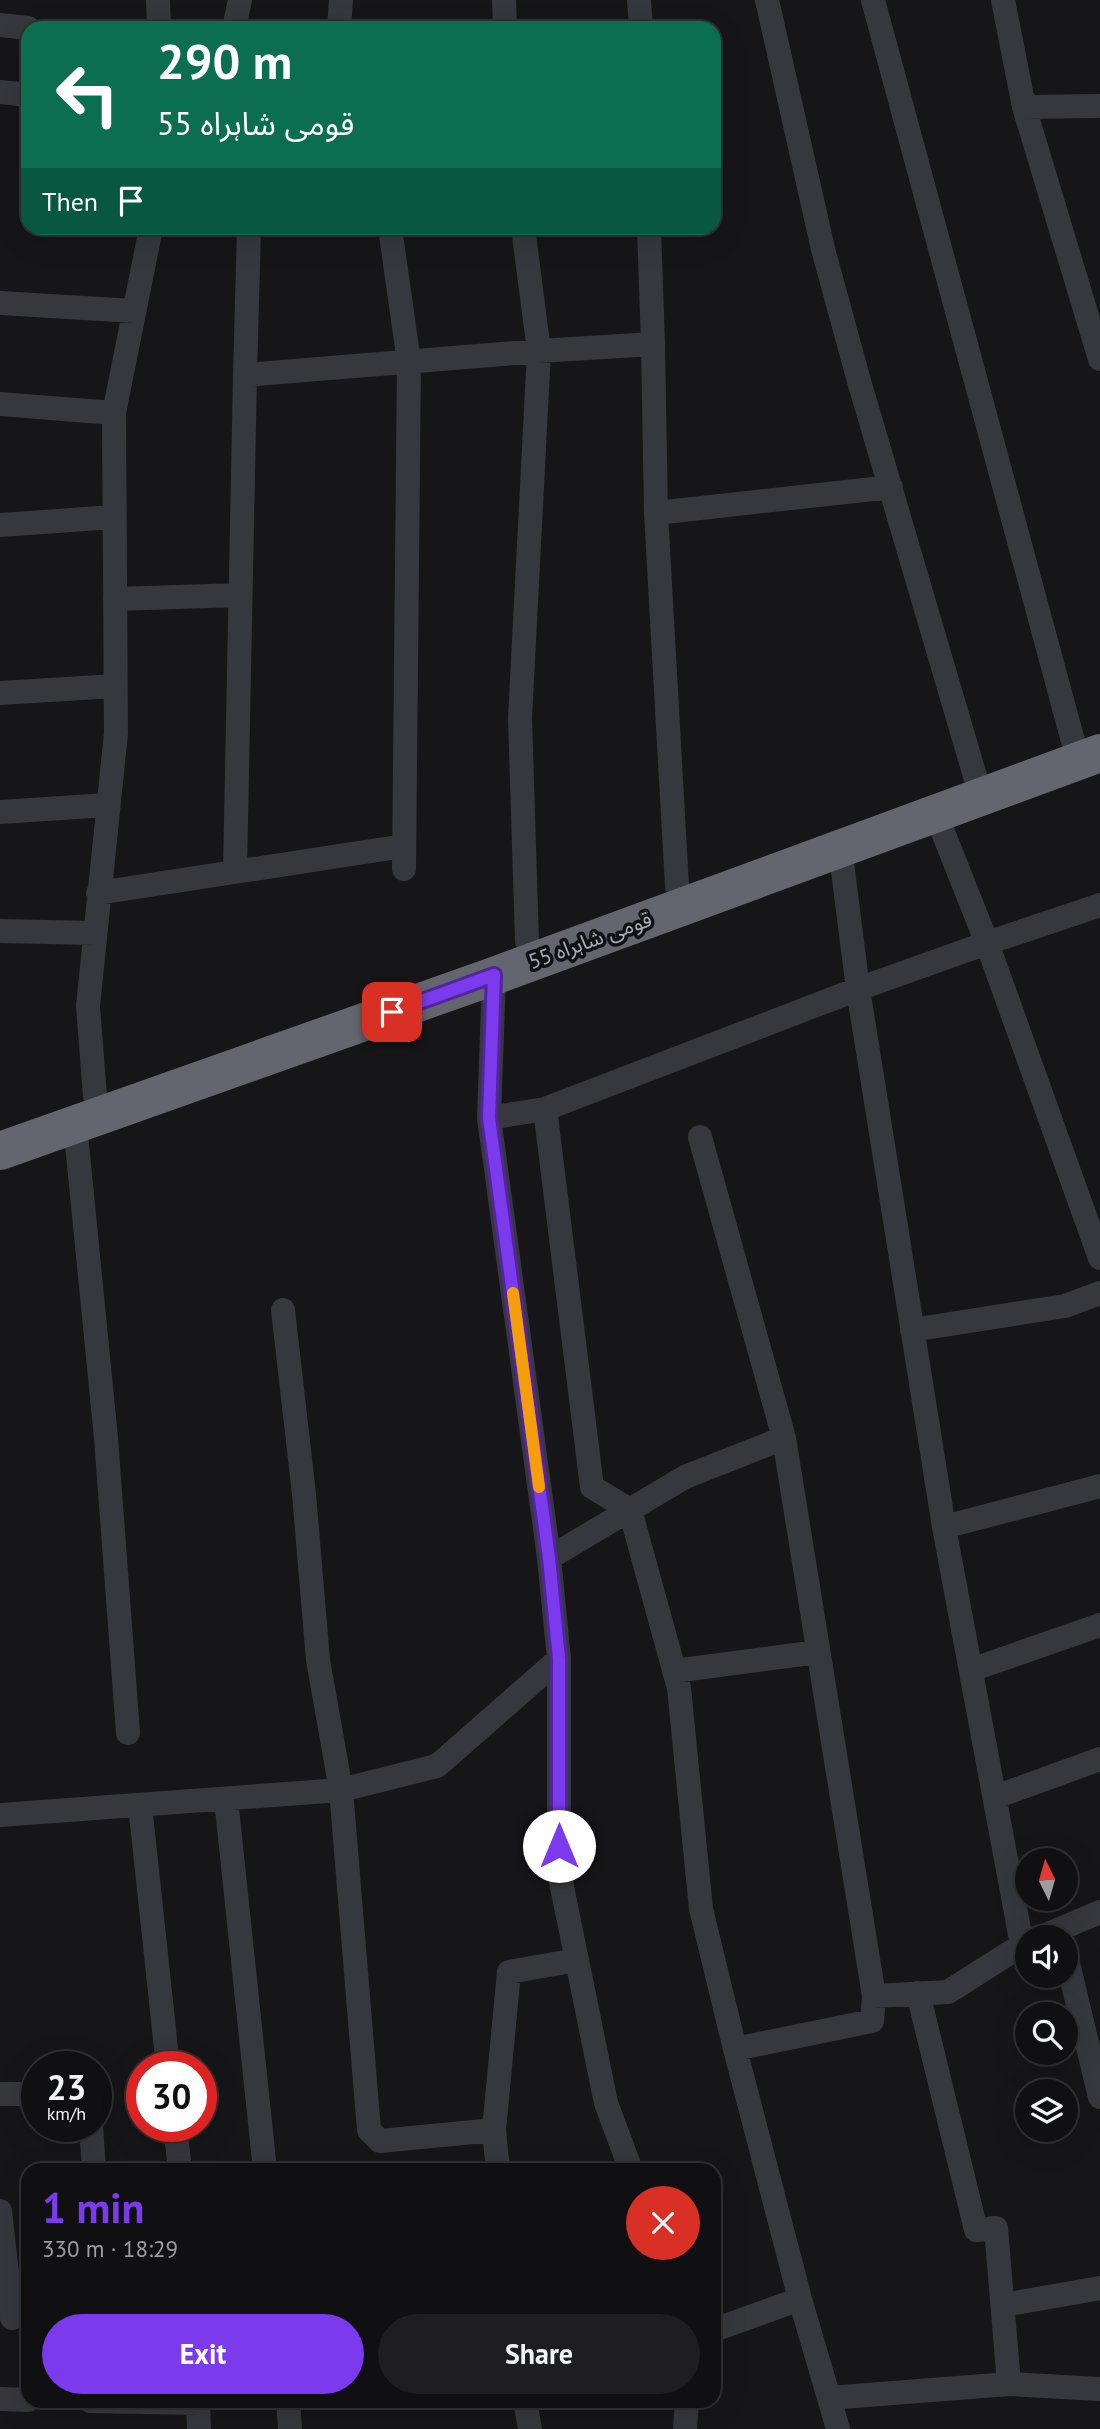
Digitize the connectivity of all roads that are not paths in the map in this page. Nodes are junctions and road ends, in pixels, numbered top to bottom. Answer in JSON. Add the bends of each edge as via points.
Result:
{"nodes":[{"id":1,"x":158,"y":0,"type":"edge"},
{"id":2,"x":240,"y":0,"type":"edge"},
{"id":3,"x":341,"y":0,"type":"edge"},
{"id":4,"x":503,"y":0,"type":"edge"},
{"id":5,"x":639,"y":0,"type":"edge"},
{"id":6,"x":767,"y":0,"type":"edge"},
{"id":7,"x":873,"y":0,"type":"edge"},
{"id":8,"x":1003,"y":0,"type":"edge"},
{"id":9,"x":159,"y":21,"type":"edge"},
{"id":10,"x":236,"y":21,"type":"edge"},
{"id":11,"x":340,"y":21,"type":"edge"},
{"id":12,"x":504,"y":21,"type":"edge"},
{"id":13,"x":640,"y":21,"type":"edge"},
{"id":14,"x":0,"y":25,"type":"edge"},
{"id":15,"x":21,"y":27,"type":"edge"},
{"id":16,"x":0,"y":92,"type":"edge"},
{"id":17,"x":21,"y":94,"type":"edge"},
{"id":18,"x":1100,"y":106,"type":"edge"},
{"id":19,"x":1024,"y":107,"type":"junction"},
{"id":20,"x":150,"y":235,"type":"edge"},
{"id":21,"x":249,"y":235,"type":"edge"},
{"id":22,"x":391,"y":235,"type":"edge"},
{"id":23,"x":524,"y":235,"type":"edge"},
{"id":24,"x":649,"y":235,"type":"edge"},
{"id":25,"x":0,"y":303,"type":"edge"},
{"id":26,"x":135,"y":311,"type":"junction"},
{"id":27,"x":653,"y":344,"type":"junction"},
{"id":28,"x":539,"y":351,"type":"junction"},
{"id":29,"x":1100,"y":359,"type":"edge"},
{"id":30,"x":409,"y":362,"type":"junction"},
{"id":31,"x":245,"y":375,"type":"junction"},
{"id":32,"x":0,"y":404,"type":"edge"},
{"id":33,"x":114,"y":413,"type":"junction"},
{"id":34,"x":891,"y":487,"type":"junction"},
{"id":35,"x":656,"y":513,"type":"junction"},
{"id":36,"x":114,"y":517,"type":"junction"},
{"id":37,"x":0,"y":526,"type":"edge"},
{"id":38,"x":240,"y":595,"type":"junction"},
{"id":39,"x":115,"y":599,"type":"junction"},
{"id":40,"x":115,"y":686,"type":"junction"},
{"id":41,"x":0,"y":693,"type":"edge"},
{"id":42,"x":1094,"y":749,"type":"edge"},
{"id":43,"x":975,"y":776,"type":"junction"},
{"id":44,"x":108,"y":805,"type":"junction"},
{"id":45,"x":0,"y":812,"type":"edge"},
{"id":46,"x":935,"y":812,"type":"junction"},
{"id":47,"x":840,"y":847,"type":"junction"},
{"id":48,"x":771,"y":862,"type":"junction"},
{"id":49,"x":235,"y":871,"type":"junction"},
{"id":50,"x":98,"y":893,"type":"junction"},
{"id":51,"x":660,"y":899,"type":"junction"},
{"id":52,"x":1100,"y":905,"type":"edge"},
{"id":53,"x":0,"y":931,"type":"edge"},
{"id":54,"x":94,"y":933,"type":"junction"},
{"id":55,"x":527,"y":941,"type":"junction"},
{"id":56,"x":987,"y":943,"type":"junction"},
{"id":57,"x":494,"y":975,"type":"junction"},
{"id":58,"x":858,"y":989,"type":"junction"},
{"id":59,"x":313,"y":1029,"type":"junction"},
{"id":60,"x":545,"y":1109,"type":"junction"},
{"id":61,"x":85,"y":1110,"type":"junction"},
{"id":62,"x":489,"y":1118,"type":"junction"},
{"id":63,"x":0,"y":1130,"type":"edge"},
{"id":64,"x":700,"y":1137,"type":"dead end"},
{"id":65,"x":0,"y":1151,"type":"edge"},
{"id":66,"x":1100,"y":1258,"type":"edge"},
{"id":67,"x":1100,"y":1293,"type":"edge"},
{"id":68,"x":283,"y":1310,"type":"dead end"},
{"id":69,"x":912,"y":1330,"type":"junction"},
{"id":70,"x":784,"y":1438,"type":"junction"},
{"id":71,"x":1100,"y":1486,"type":"edge"},
{"id":72,"x":630,"y":1510,"type":"junction"},
{"id":73,"x":944,"y":1527,"type":"junction"},
{"id":74,"x":549,"y":1558,"type":"junction"},
{"id":75,"x":1100,"y":1625,"type":"edge"},
{"id":76,"x":818,"y":1653,"type":"junction"},
{"id":77,"x":559,"y":1659,"type":"junction"},
{"id":78,"x":971,"y":1670,"type":"junction"},
{"id":79,"x":674,"y":1671,"type":"junction"},
{"id":80,"x":128,"y":1732,"type":"dead end"},
{"id":81,"x":1100,"y":1759,"type":"edge"},
{"id":82,"x":341,"y":1790,"type":"junction"},
{"id":83,"x":995,"y":1797,"type":"junction"},
{"id":84,"x":226,"y":1798,"type":"junction"},
{"id":85,"x":140,"y":1805,"type":"junction"},
{"id":86,"x":0,"y":1815,"type":"edge"},
{"id":87,"x":1100,"y":1912,"type":"edge"},
{"id":88,"x":1038,"y":1925,"type":"edge"},
{"id":89,"x":1071,"y":1925,"type":"edge"},
{"id":90,"x":1015,"y":1954,"type":"edge"},
{"id":91,"x":577,"y":1959,"type":"junction"},
{"id":92,"x":1074,"y":1988,"type":"edge"},
{"id":93,"x":918,"y":1993,"type":"junction"},
{"id":94,"x":874,"y":1996,"type":"junction"},
{"id":95,"x":735,"y":2049,"type":"junction"},
{"id":96,"x":166,"y":2051,"type":"edge"},
{"id":97,"x":0,"y":2094,"type":"edge"},
{"id":98,"x":21,"y":2094,"type":"edge"},
{"id":99,"x":1100,"y":2097,"type":"edge"},
{"id":100,"x":494,"y":2130,"type":"junction"},
{"id":101,"x":93,"y":2142,"type":"edge"},
{"id":102,"x":177,"y":2142,"type":"edge"},
{"id":103,"x":94,"y":2163,"type":"edge"},
{"id":104,"x":179,"y":2163,"type":"edge"},
{"id":105,"x":264,"y":2163,"type":"edge"},
{"id":106,"x":497,"y":2163,"type":"edge"},
{"id":107,"x":628,"y":2163,"type":"edge"},
{"id":108,"x":0,"y":2211,"type":"edge"},
{"id":109,"x":1100,"y":2288,"type":"edge"},
{"id":110,"x":800,"y":2300,"type":"junction"},
{"id":111,"x":1003,"y":2305,"type":"junction"},
{"id":112,"x":13,"y":2318,"type":"edge"},
{"id":113,"x":721,"y":2328,"type":"edge"},
{"id":114,"x":1009,"y":2384,"type":"junction"},
{"id":115,"x":1100,"y":2389,"type":"edge"},
{"id":116,"x":829,"y":2398,"type":"junction"},
{"id":117,"x":0,"y":2399,"type":"edge"},
{"id":118,"x":21,"y":2400,"type":"edge"},
{"id":119,"x":198,"y":2408,"type":"edge"},
{"id":120,"x":288,"y":2408,"type":"edge"},
{"id":121,"x":526,"y":2408,"type":"edge"},
{"id":122,"x":686,"y":2408,"type":"edge"},
{"id":123,"x":199,"y":2429,"type":"edge"},
{"id":124,"x":290,"y":2429,"type":"edge"},
{"id":125,"x":530,"y":2429,"type":"edge"},
{"id":126,"x":685,"y":2429,"type":"edge"},
{"id":127,"x":838,"y":2429,"type":"edge"}],
"edges":[{"from":1,"to":9,"type":"street"},
{"from":2,"to":10,"type":"street"},
{"from":3,"to":11,"type":"street"},
{"from":4,"to":12,"type":"street"},
{"from":5,"to":13,"type":"street"},
{"from":6,"to":34,"type":"street","via":[[823,249]]},
{"from":7,"to":42,"type":"street"},
{"from":8,"to":19,"type":"street"},
{"from":14,"to":15,"type":"street"},
{"from":16,"to":17,"type":"street"},
{"from":18,"to":19,"type":"street"},
{"from":19,"to":29,"type":"street"},
{"from":20,"to":26,"type":"street"},
{"from":21,"to":31,"type":"street"},
{"from":22,"to":30,"type":"street"},
{"from":23,"to":28,"type":"street"},
{"from":24,"to":27,"type":"street"},
{"from":25,"to":26,"type":"street"},
{"from":26,"to":33,"type":"street"},
{"from":27,"to":28,"type":"street"},
{"from":27,"to":35,"type":"street"},
{"from":28,"to":30,"type":"street"},
{"from":28,"to":55,"type":"street","via":[[520,718]]},
{"from":30,"to":31,"type":"street"},
{"from":30,"to":49,"type":"street","via":[[404,858]]},
{"from":31,"to":38,"type":"street"},
{"from":32,"to":33,"type":"street"},
{"from":33,"to":36,"type":"street"},
{"from":34,"to":35,"type":"street"},
{"from":34,"to":43,"type":"street"},
{"from":35,"to":51,"type":"street"},
{"from":36,"to":37,"type":"street"},
{"from":36,"to":39,"type":"street"},
{"from":38,"to":39,"type":"street"},
{"from":38,"to":49,"type":"street"},
{"from":39,"to":40,"type":"street"},
{"from":40,"to":41,"type":"street"},
{"from":40,"to":44,"type":"street","via":[[116,733]]},
{"from":42,"to":43,"type":"highway","name":"قومی شاہراہ 55"},
{"from":42,"to":46,"type":"highway","name":"قومی شاہراہ 55"},
{"from":43,"to":48,"type":"highway","name":"قومی شاہراہ 55"},
{"from":44,"to":45,"type":"street"},
{"from":44,"to":50,"type":"street"},
{"from":46,"to":47,"type":"highway","name":"قومی شاہراہ 55"},
{"from":46,"to":56,"type":"street"},
{"from":47,"to":48,"type":"highway","name":"قومی شاہراہ 55"},
{"from":47,"to":58,"type":"street"},
{"from":48,"to":51,"type":"highway","name":"قومی شاہراہ 55"},
{"from":49,"to":50,"type":"street"},
{"from":50,"to":54,"type":"street"},
{"from":51,"to":55,"type":"highway","name":"قومی شاہراہ 55"},
{"from":51,"to":57,"type":"highway","name":"قومی شاہراہ 55"},
{"from":52,"to":56,"type":"street"},
{"from":53,"to":54,"type":"street"},
{"from":54,"to":61,"type":"street"},
{"from":55,"to":59,"type":"highway","name":"قومی شاہراہ 55"},
{"from":56,"to":58,"type":"street"},
{"from":56,"to":66,"type":"street"},
{"from":57,"to":59,"type":"highway","name":"قومی شاہراہ 55"},
{"from":57,"to":62,"type":"street"},
{"from":58,"to":60,"type":"street"},
{"from":58,"to":69,"type":"street"},
{"from":59,"to":61,"type":"highway","name":"قومی شاہراہ 55"},
{"from":60,"to":62,"type":"street"},
{"from":60,"to":72,"type":"street","via":[[592,1487]]},
{"from":61,"to":63,"type":"highway","name":"قومی شاہراہ 55"},
{"from":61,"to":65,"type":"highway","name":"قومی شاہراہ 55"},
{"from":61,"to":80,"type":"street"},
{"from":62,"to":74,"type":"street"},
{"from":64,"to":70,"type":"street"},
{"from":67,"to":69,"type":"street","via":[[1065,1306]]},
{"from":68,"to":82,"type":"street","via":[[318,1660]]},
{"from":69,"to":73,"type":"street"},
{"from":70,"to":72,"type":"street","via":[[685,1477]]},
{"from":70,"to":76,"type":"street"},
{"from":71,"to":73,"type":"street"},
{"from":72,"to":74,"type":"street"},
{"from":72,"to":79,"type":"street"},
{"from":73,"to":78,"type":"street"},
{"from":74,"to":77,"type":"street"},
{"from":75,"to":78,"type":"street"},
{"from":76,"to":79,"type":"street"},
{"from":76,"to":94,"type":"street"},
{"from":77,"to":82,"type":"street","via":[[437,1766]]},
{"from":77,"to":91,"type":"street","via":[[559,1872]]},
{"from":78,"to":83,"type":"street"},
{"from":79,"to":95,"type":"street","via":[[701,1909]]},
{"from":81,"to":83,"type":"street"},
{"from":82,"to":84,"type":"street"},
{"from":82,"to":100,"type":"street","via":[[369,2130],[380,2141]]},
{"from":83,"to":88,"type":"street"},
{"from":84,"to":85,"type":"street"},
{"from":84,"to":105,"type":"street"},
{"from":85,"to":86,"type":"street"},
{"from":85,"to":96,"type":"street"},
{"from":87,"to":89,"type":"street"},
{"from":90,"to":93,"type":"street","via":[[948,1992]]},
{"from":91,"to":100,"type":"street","via":[[509,1972]]},
{"from":91,"to":107,"type":"street","via":[[606,2103]]},
{"from":92,"to":99,"type":"street"},
{"from":93,"to":94,"type":"street"},
{"from":93,"to":111,"type":"street","via":[[976,2230],[996,2228]]},
{"from":94,"to":95,"type":"street","via":[[872,2021]]},
{"from":95,"to":110,"type":"street"},
{"from":97,"to":98,"type":"street"},
{"from":100,"to":106,"type":"street"},
{"from":101,"to":103,"type":"street"},
{"from":102,"to":104,"type":"street"},
{"from":108,"to":112,"type":"street"},
{"from":109,"to":111,"type":"street"},
{"from":110,"to":113,"type":"street"},
{"from":110,"to":116,"type":"street"},
{"from":111,"to":114,"type":"street"},
{"from":114,"to":115,"type":"street"},
{"from":114,"to":116,"type":"street"},
{"from":116,"to":127,"type":"street"},
{"from":117,"to":118,"type":"street"},
{"from":119,"to":123,"type":"street"},
{"from":120,"to":124,"type":"street"},
{"from":121,"to":125,"type":"street"},
{"from":122,"to":126,"type":"street"}]}
